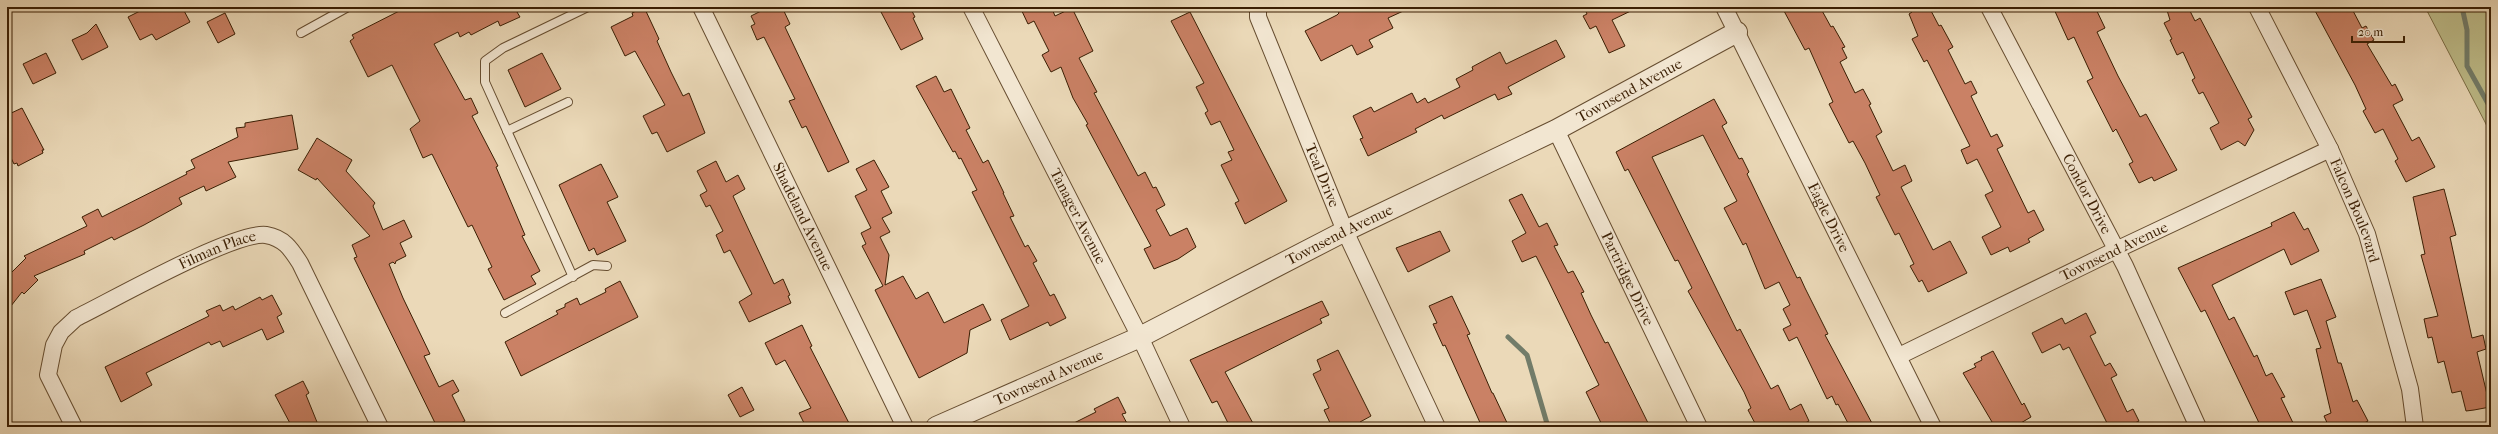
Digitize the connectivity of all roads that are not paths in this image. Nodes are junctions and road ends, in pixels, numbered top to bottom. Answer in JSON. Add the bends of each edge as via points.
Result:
{"nodes":[{"id":1,"x":348,"y":7,"type":"edge"},
{"id":2,"x":588,"y":7,"type":"edge"},
{"id":3,"x":701,"y":7,"type":"edge"},
{"id":4,"x":971,"y":7,"type":"edge"},
{"id":5,"x":1258,"y":7,"type":"edge"},
{"id":6,"x":1724,"y":7,"type":"edge"},
{"id":7,"x":1990,"y":7,"type":"edge"},
{"id":8,"x":2257,"y":7,"type":"edge"},
{"id":9,"x":1737,"y":32,"type":"junction"},
{"id":10,"x":301,"y":33,"type":"dead end"},
{"id":11,"x":568,"y":102,"type":"dead end"},
{"id":12,"x":1556,"y":130,"type":"junction"},
{"id":13,"x":507,"y":131,"type":"junction"},
{"id":14,"x":2330,"y":149,"type":"junction"},
{"id":15,"x":1345,"y":231,"type":"junction"},
{"id":16,"x":2116,"y":250,"type":"junction"},
{"id":17,"x":607,"y":266,"type":"dead end"},
{"id":18,"x":573,"y":277,"type":"junction"},
{"id":19,"x":505,"y":312,"type":"dead end"},
{"id":20,"x":1140,"y":337,"type":"junction"},
{"id":21,"x":1899,"y":356,"type":"junction"},
{"id":22,"x":74,"y":427,"type":"edge"},
{"id":23,"x":380,"y":427,"type":"edge"},
{"id":24,"x":905,"y":427,"type":"edge"},
{"id":25,"x":936,"y":427,"type":"edge"},
{"id":26,"x":1182,"y":427,"type":"edge"},
{"id":27,"x":1437,"y":427,"type":"edge"},
{"id":28,"x":1699,"y":427,"type":"edge"},
{"id":29,"x":1933,"y":427,"type":"edge"},
{"id":30,"x":2198,"y":427,"type":"edge"},
{"id":31,"x":2415,"y":427,"type":"edge"}],
"edges":[{"from":1,"to":10,"type":"lane"},
{"from":2,"to":13,"type":"lane","via":[[503,48],[485,61],[485,82]]},
{"from":3,"to":24,"type":"street","name":"Shadeland Avenue"},
{"from":4,"to":20,"type":"street","name":"Tanager Avenue"},
{"from":5,"to":15,"type":"street","name":"Teal Drive","via":[[1258,17]]},
{"from":6,"to":9,"type":"street","name":"Eagle Drive"},
{"from":7,"to":16,"type":"street","name":"Condor Drive"},
{"from":8,"to":14,"type":"street","name":"Falcon Boulevard"},
{"from":9,"to":12,"type":"street","name":"Townsend Avenue"},
{"from":9,"to":21,"type":"street","name":"Eagle Drive"},
{"from":11,"to":13,"type":"lane"},
{"from":12,"to":15,"type":"street","name":"Townsend Avenue"},
{"from":12,"to":28,"type":"street","name":"Partridge Drive"},
{"from":13,"to":18,"type":"lane"},
{"from":14,"to":16,"type":"street","name":"Townsend Avenue"},
{"from":14,"to":31,"type":"street","name":"Falcon Boulevard","via":[[2367,234],[2410,389]]},
{"from":15,"to":20,"type":"street","name":"Townsend Avenue"},
{"from":15,"to":27,"type":"street","name":"Teal Drive"},
{"from":16,"to":21,"type":"street","name":"Townsend Avenue"},
{"from":16,"to":30,"type":"street","name":"Condor Drive"},
{"from":17,"to":18,"type":"lane","via":[[593,265]]},
{"from":18,"to":19,"type":"lane"},
{"from":20,"to":25,"type":"street","name":"Townsend Avenue"},
{"from":20,"to":26,"type":"street","name":"Tanager Avenue"},
{"from":21,"to":29,"type":"street","name":"Eagle Drive"},
{"from":22,"to":23,"type":"street","name":"Filman Place","via":[[48,374],[54,345],[61,332],[76,318],[228,243],[266,235],[287,243],[300,263]]}]}
